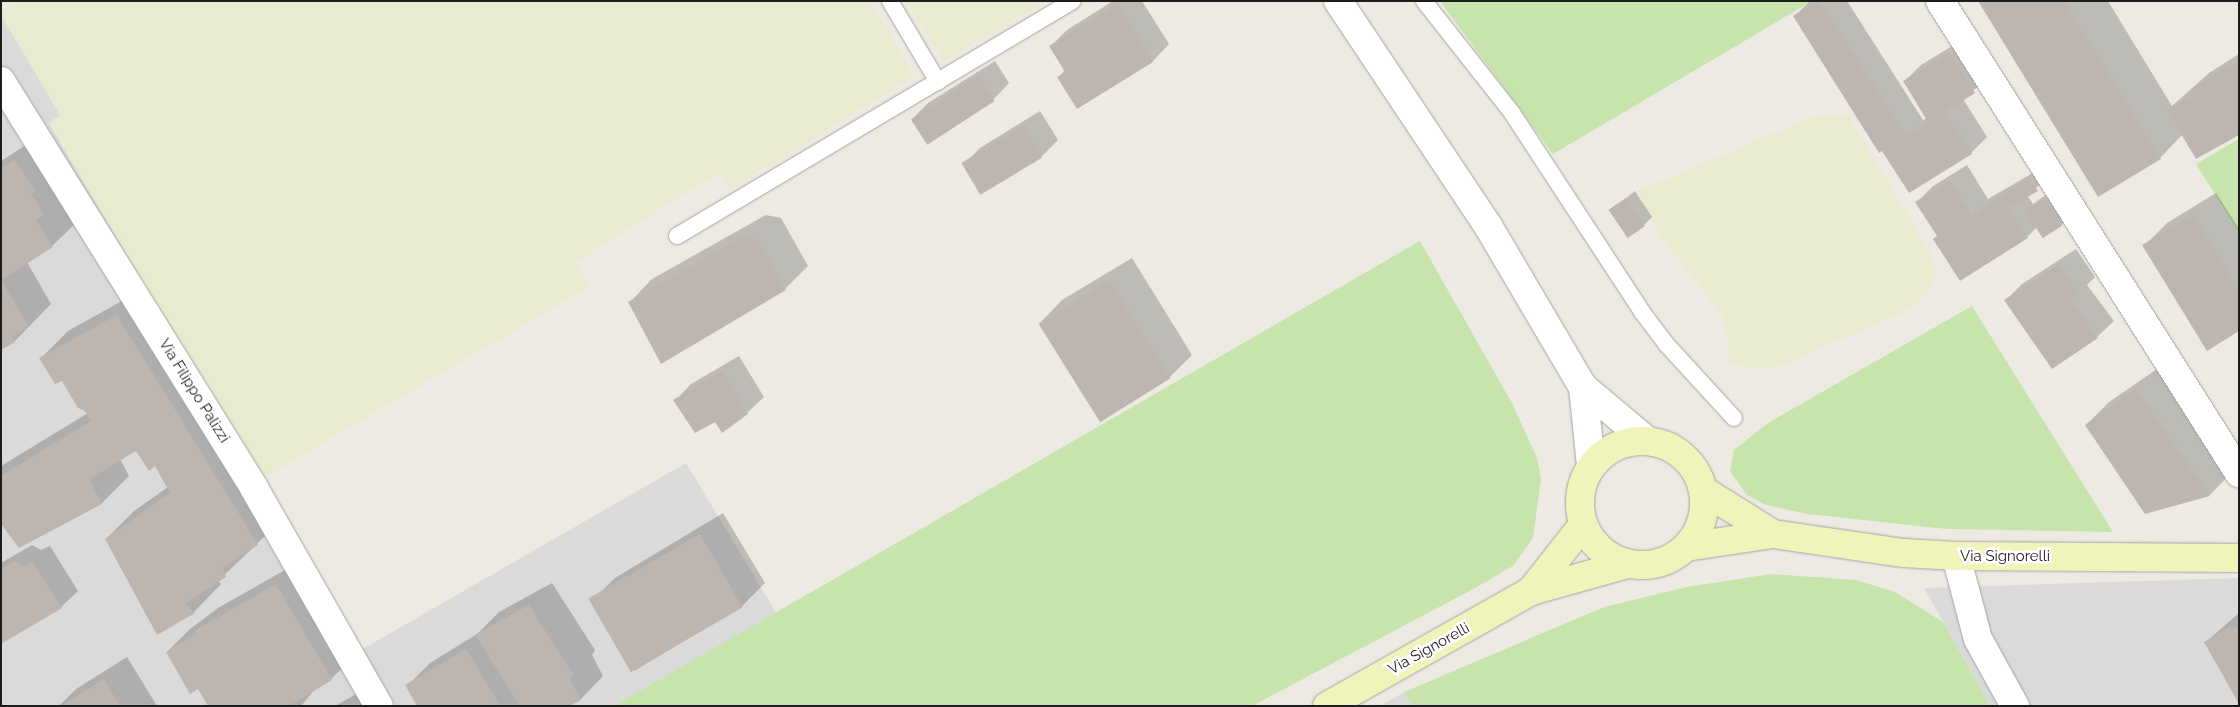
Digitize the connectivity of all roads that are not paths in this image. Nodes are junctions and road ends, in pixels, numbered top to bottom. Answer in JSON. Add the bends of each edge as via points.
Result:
{"nodes":[{"id":1,"x":890,"y":1,"type":"edge"},
{"id":2,"x":1073,"y":1,"type":"edge"},
{"id":3,"x":1338,"y":1,"type":"edge"},
{"id":4,"x":1424,"y":1,"type":"edge"},
{"id":5,"x":1940,"y":1,"type":"edge"},
{"id":6,"x":1,"y":81,"type":"edge"},
{"id":7,"x":938,"y":82,"type":"junction"},
{"id":8,"x":677,"y":236,"type":"dead end"},
{"id":9,"x":1583,"y":387,"type":"junction"},
{"id":10,"x":1734,"y":418,"type":"dead end"},
{"id":11,"x":1646,"y":440,"type":"junction"},
{"id":12,"x":1590,"y":466,"type":"junction"},
{"id":13,"x":2239,"y":473,"type":"edge"},
{"id":14,"x":1704,"y":491,"type":"junction"},
{"id":15,"x":1583,"y":526,"type":"junction"},
{"id":16,"x":1773,"y":534,"type":"junction"},
{"id":17,"x":1686,"y":547,"type":"junction"},
{"id":18,"x":1956,"y":556,"type":"junction"},
{"id":19,"x":2239,"y":558,"type":"edge"},
{"id":20,"x":1628,"y":564,"type":"junction"},
{"id":21,"x":1531,"y":592,"type":"junction"},
{"id":22,"x":379,"y":706,"type":"edge"},
{"id":23,"x":1328,"y":706,"type":"edge"},
{"id":24,"x":2015,"y":706,"type":"edge"}],
"edges":[{"from":1,"to":7,"type":"lane"},
{"from":2,"to":7,"type":"lane"},
{"from":3,"to":9,"type":"street","via":[[1488,226]]},
{"from":4,"to":10,"type":"lane","via":[[1512,113],[1642,312],[1667,345]]},
{"from":5,"to":13,"type":"street"},
{"from":6,"to":22,"type":"street","name":"Via Filippo Palizzi","via":[[254,488]]},
{"from":7,"to":8,"type":"lane"},
{"from":9,"to":11,"type":"street"},
{"from":9,"to":12,"type":"street"},
{"from":11,"to":12,"type":"street","via":[[1625,442],[1606,451]]},
{"from":11,"to":14,"type":"street","via":[[1666,444],[1684,455],[1696,471]]},
{"from":12,"to":15,"type":"street","via":[[1578,505]]},
{"from":14,"to":16,"type":"street","name":"Via Signorelli"},
{"from":14,"to":17,"type":"street","via":[[1704,512],[1698,531]]},
{"from":15,"to":20,"type":"street","via":[[1593,543],[1609,557]]},
{"from":15,"to":21,"type":"street","name":"Via Signorelli"},
{"from":16,"to":17,"type":"street","name":"Via Signorelli"},
{"from":16,"to":18,"type":"street","name":"Via Signorelli","via":[[1904,553]]},
{"from":17,"to":20,"type":"street","via":[[1669,559],[1656,563]]},
{"from":18,"to":19,"type":"street","name":"Via Signorelli"},
{"from":18,"to":24,"type":"street","via":[[1978,639]]},
{"from":20,"to":21,"type":"street","name":"Via Signorelli"},
{"from":21,"to":23,"type":"street","name":"Via Signorelli"}]}
